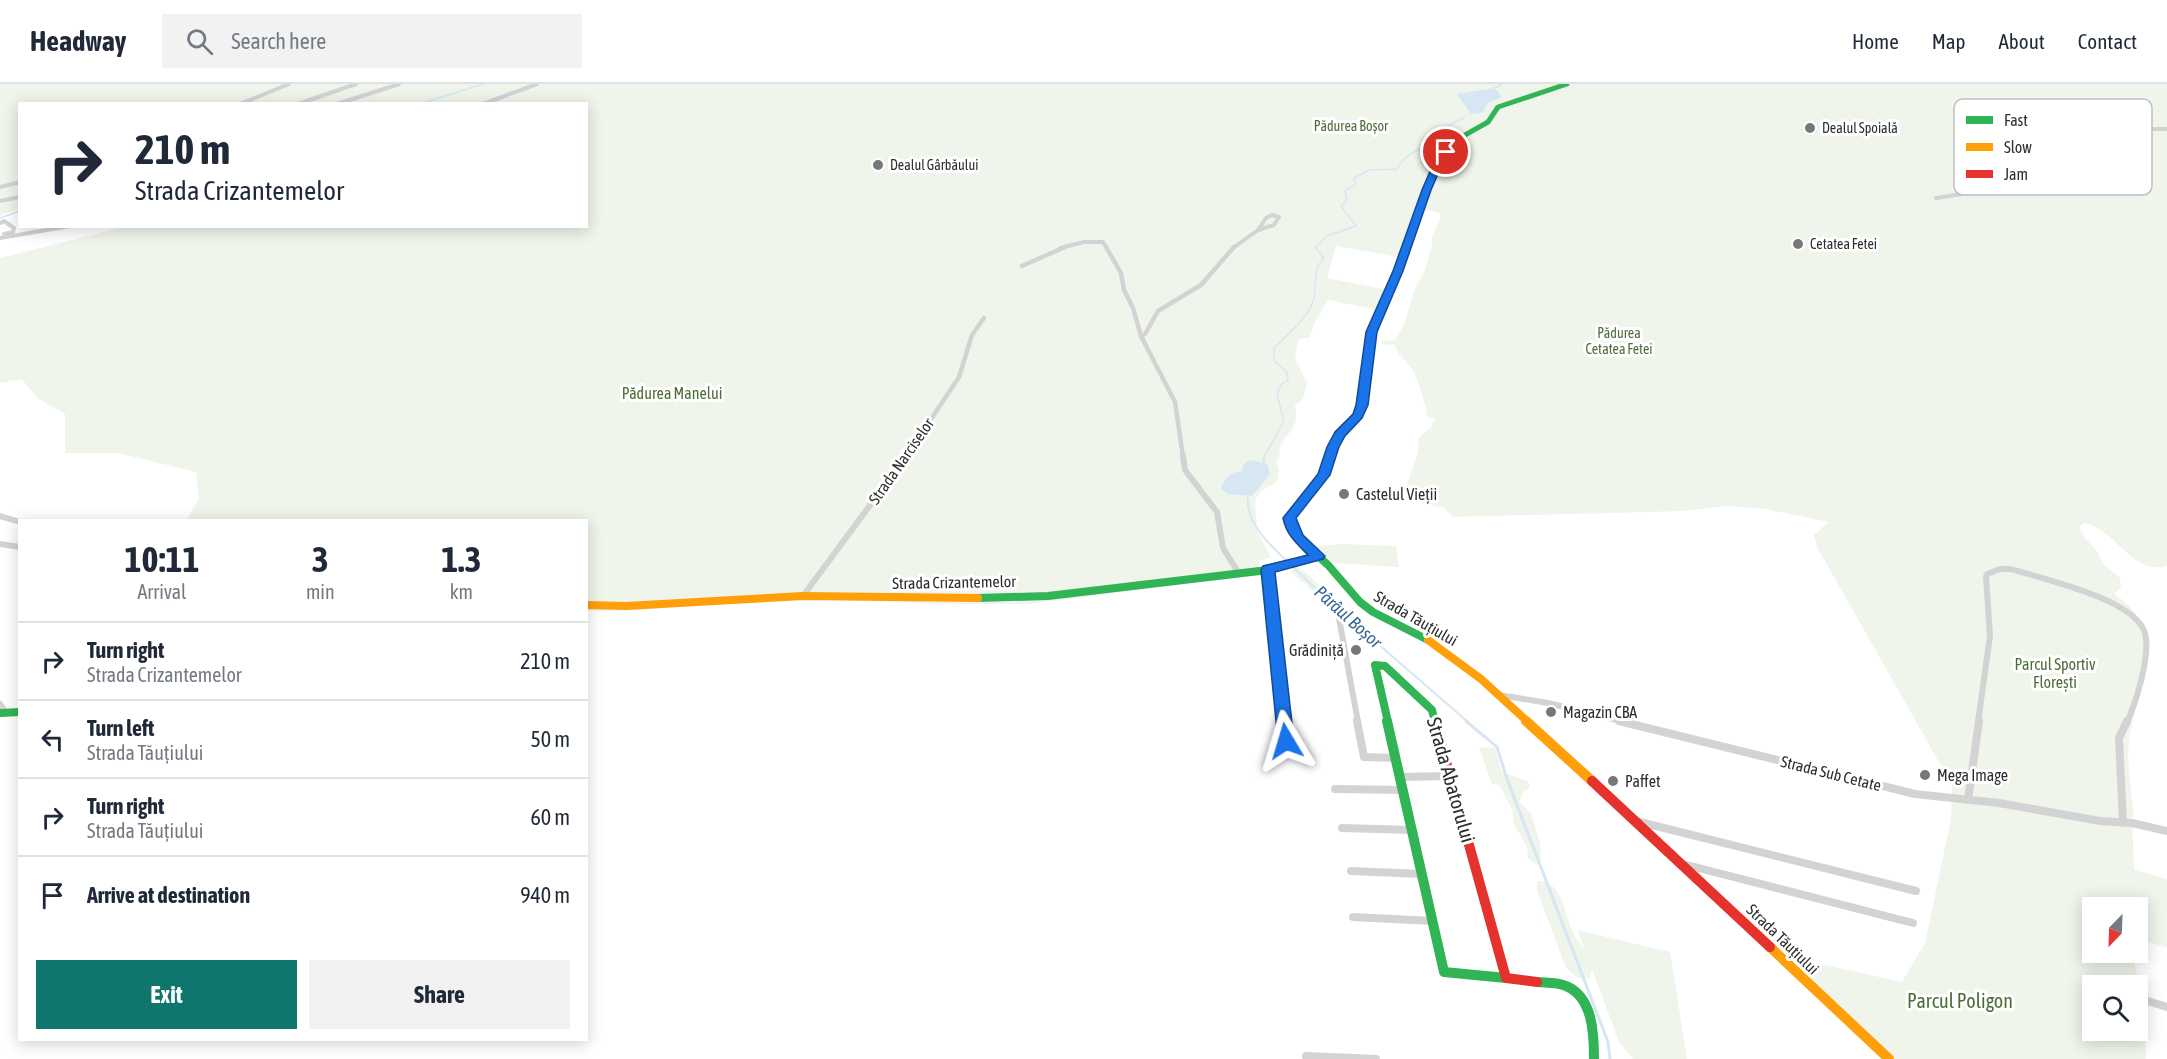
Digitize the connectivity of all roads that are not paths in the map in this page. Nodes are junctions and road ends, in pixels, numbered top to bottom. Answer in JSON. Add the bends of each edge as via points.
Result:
{"nodes":[{"id":1,"x":289,"y":84,"type":"edge"},
{"id":2,"x":356,"y":84,"type":"edge"},
{"id":3,"x":399,"y":84,"type":"edge"},
{"id":4,"x":537,"y":84,"type":"edge"},
{"id":5,"x":1567,"y":84,"type":"edge"},
{"id":6,"x":245,"y":102,"type":"edge"},
{"id":7,"x":304,"y":102,"type":"edge"},
{"id":8,"x":343,"y":102,"type":"edge"},
{"id":9,"x":488,"y":102,"type":"edge"},
{"id":10,"x":2152,"y":128,"type":"edge"},
{"id":11,"x":2167,"y":129,"type":"edge"},
{"id":12,"x":18,"y":182,"type":"edge"},
{"id":13,"x":0,"y":187,"type":"edge"},
{"id":14,"x":1956,"y":195,"type":"edge"},
{"id":15,"x":18,"y":197,"type":"edge"},
{"id":16,"x":1936,"y":198,"type":"dead end"},
{"id":17,"x":0,"y":201,"type":"edge"},
{"id":18,"x":0,"y":223,"type":"edge"},
{"id":19,"x":57,"y":228,"type":"edge"},
{"id":20,"x":1258,"y":230,"type":"junction"},
{"id":21,"x":0,"y":237,"type":"edge"},
{"id":22,"x":1022,"y":266,"type":"dead end"},
{"id":23,"x":984,"y":318,"type":"dead end"},
{"id":24,"x":1141,"y":336,"type":"junction"},
{"id":25,"x":0,"y":516,"type":"edge"},
{"id":26,"x":18,"y":521,"type":"edge"},
{"id":27,"x":0,"y":544,"type":"edge"},
{"id":28,"x":18,"y":547,"type":"edge"},
{"id":29,"x":1317,"y":559,"type":"junction"},
{"id":30,"x":1268,"y":570,"type":"junction"},
{"id":31,"x":1238,"y":572,"type":"junction"},
{"id":32,"x":803,"y":596,"type":"junction"},
{"id":33,"x":1336,"y":602,"type":"dead end"},
{"id":34,"x":588,"y":605,"type":"edge"},
{"id":35,"x":1499,"y":695,"type":"junction"},
{"id":36,"x":1,"y":710,"type":"edge"},
{"id":37,"x":18,"y":712,"type":"edge"},
{"id":38,"x":1286,"y":741,"type":"dead end"},
{"id":39,"x":1396,"y":758,"type":"junction"},
{"id":40,"x":1450,"y":776,"type":"junction"},
{"id":41,"x":1400,"y":777,"type":"junction"},
{"id":42,"x":1335,"y":789,"type":"dead end"},
{"id":43,"x":1403,"y":790,"type":"junction"},
{"id":44,"x":1968,"y":801,"type":"junction"},
{"id":45,"x":1634,"y":821,"type":"junction"},
{"id":46,"x":2123,"y":823,"type":"junction"},
{"id":47,"x":1342,"y":828,"type":"dead end"},
{"id":48,"x":1412,"y":830,"type":"junction"},
{"id":49,"x":2167,"y":831,"type":"edge"},
{"id":50,"x":1683,"y":864,"type":"junction"},
{"id":51,"x":1351,"y":871,"type":"dead end"},
{"id":52,"x":1422,"y":874,"type":"junction"},
{"id":53,"x":1916,"y":891,"type":"dead end"},
{"id":54,"x":1353,"y":917,"type":"dead end"},
{"id":55,"x":1433,"y":921,"type":"junction"},
{"id":56,"x":1913,"y":923,"type":"dead end"},
{"id":57,"x":1506,"y":978,"type":"junction"},
{"id":58,"x":2148,"y":1001,"type":"edge"},
{"id":59,"x":2167,"y":1007,"type":"edge"},
{"id":60,"x":1306,"y":1056,"type":"dead end"},
{"id":61,"x":1376,"y":1059,"type":"edge"},
{"id":62,"x":1594,"y":1059,"type":"edge"},
{"id":63,"x":1888,"y":1059,"type":"edge"}],
"edges":[{"from":1,"to":6,"type":"street"},
{"from":2,"to":7,"type":"street"},
{"from":3,"to":8,"type":"street"},
{"from":4,"to":9,"type":"street"},
{"from":5,"to":29,"type":"main road","name":"Strada Tăuțiului","via":[[1498,107],[1488,122],[1465,135],[1440,160],[1372,332],[1358,415],[1340,434],[1324,475],[1290,518],[1298,538]]},
{"from":10,"to":11,"type":"street"},
{"from":12,"to":13,"type":"street"},
{"from":14,"to":16,"type":"street"},
{"from":15,"to":17,"type":"street"},
{"from":18,"to":21,"type":"street","via":[[4,221],[14,228]]},
{"from":19,"to":21,"type":"street"},
{"from":20,"to":20,"type":"street","via":[[1269,216],[1279,217],[1274,225]]},
{"from":20,"to":24,"type":"street","via":[[1234,247],[1201,285],[1158,311]]},
{"from":22,"to":24,"type":"street","via":[[1079,242],[1103,242],[1121,273]]},
{"from":23,"to":32,"type":"street","name":"Strada Narciselor","via":[[972,335],[959,377],[893,476]]},
{"from":24,"to":31,"type":"street","via":[[1175,402],[1185,470],[1217,512],[1223,548]]},
{"from":25,"to":26,"type":"street"},
{"from":27,"to":28,"type":"street"},
{"from":29,"to":30,"type":"main road","name":"Strada Crizantemelor"},
{"from":29,"to":35,"type":"main road","name":"Strada Tăuțiului","via":[[1365,607],[1446,651]]},
{"from":30,"to":31,"type":"main road","name":"Strada Crizantemelor"},
{"from":30,"to":38,"type":"street"},
{"from":31,"to":32,"type":"main road","name":"Strada Crizantemelor","via":[[1048,596]]},
{"from":32,"to":34,"type":"main road","name":"Strada Crizantemelor"},
{"from":33,"to":39,"type":"street","via":[[1364,757]]},
{"from":35,"to":44,"type":"street","name":"Strada Sub Cetate","via":[[1558,705],[1916,794]]},
{"from":35,"to":45,"type":"main road","name":"Strada Tăuțiului"},
{"from":36,"to":37,"type":"main road"},
{"from":39,"to":40,"type":"main road","name":"Strada Abatorului","via":[[1375,665],[1386,666],[1432,710]]},
{"from":39,"to":41,"type":"main road","name":"Strada Abatorului"},
{"from":40,"to":41,"type":"street"},
{"from":40,"to":57,"type":"main road","name":"Strada Abatorului"},
{"from":41,"to":43,"type":"main road","name":"Strada Abatorului"},
{"from":42,"to":43,"type":"street"},
{"from":43,"to":48,"type":"main road","name":"Strada Abatorului"},
{"from":44,"to":46,"type":"street","name":"Strada Sub Cetate"},
{"from":44,"to":46,"type":"street","via":[[1990,636],[1986,577],[1992,571],[2006,568],[2110,600],[2134,617],[2145,632],[2137,700],[2119,738]]},
{"from":45,"to":50,"type":"main road","name":"Strada Tăuțiului"},
{"from":45,"to":53,"type":"street"},
{"from":46,"to":49,"type":"street","name":"Strada Sub Cetate"},
{"from":47,"to":48,"type":"street"},
{"from":48,"to":52,"type":"main road","name":"Strada Abatorului"},
{"from":50,"to":56,"type":"street"},
{"from":50,"to":63,"type":"main road","name":"Strada Tăuțiului"},
{"from":51,"to":52,"type":"street"},
{"from":52,"to":55,"type":"main road","name":"Strada Abatorului"},
{"from":54,"to":55,"type":"street"},
{"from":55,"to":57,"type":"main road","name":"Strada Abatorului","via":[[1444,972]]},
{"from":57,"to":62,"type":"main road","name":"Strada Abatorului","via":[[1573,988],[1585,1007]]},
{"from":58,"to":59,"type":"street"},
{"from":60,"to":61,"type":"street"}]}
